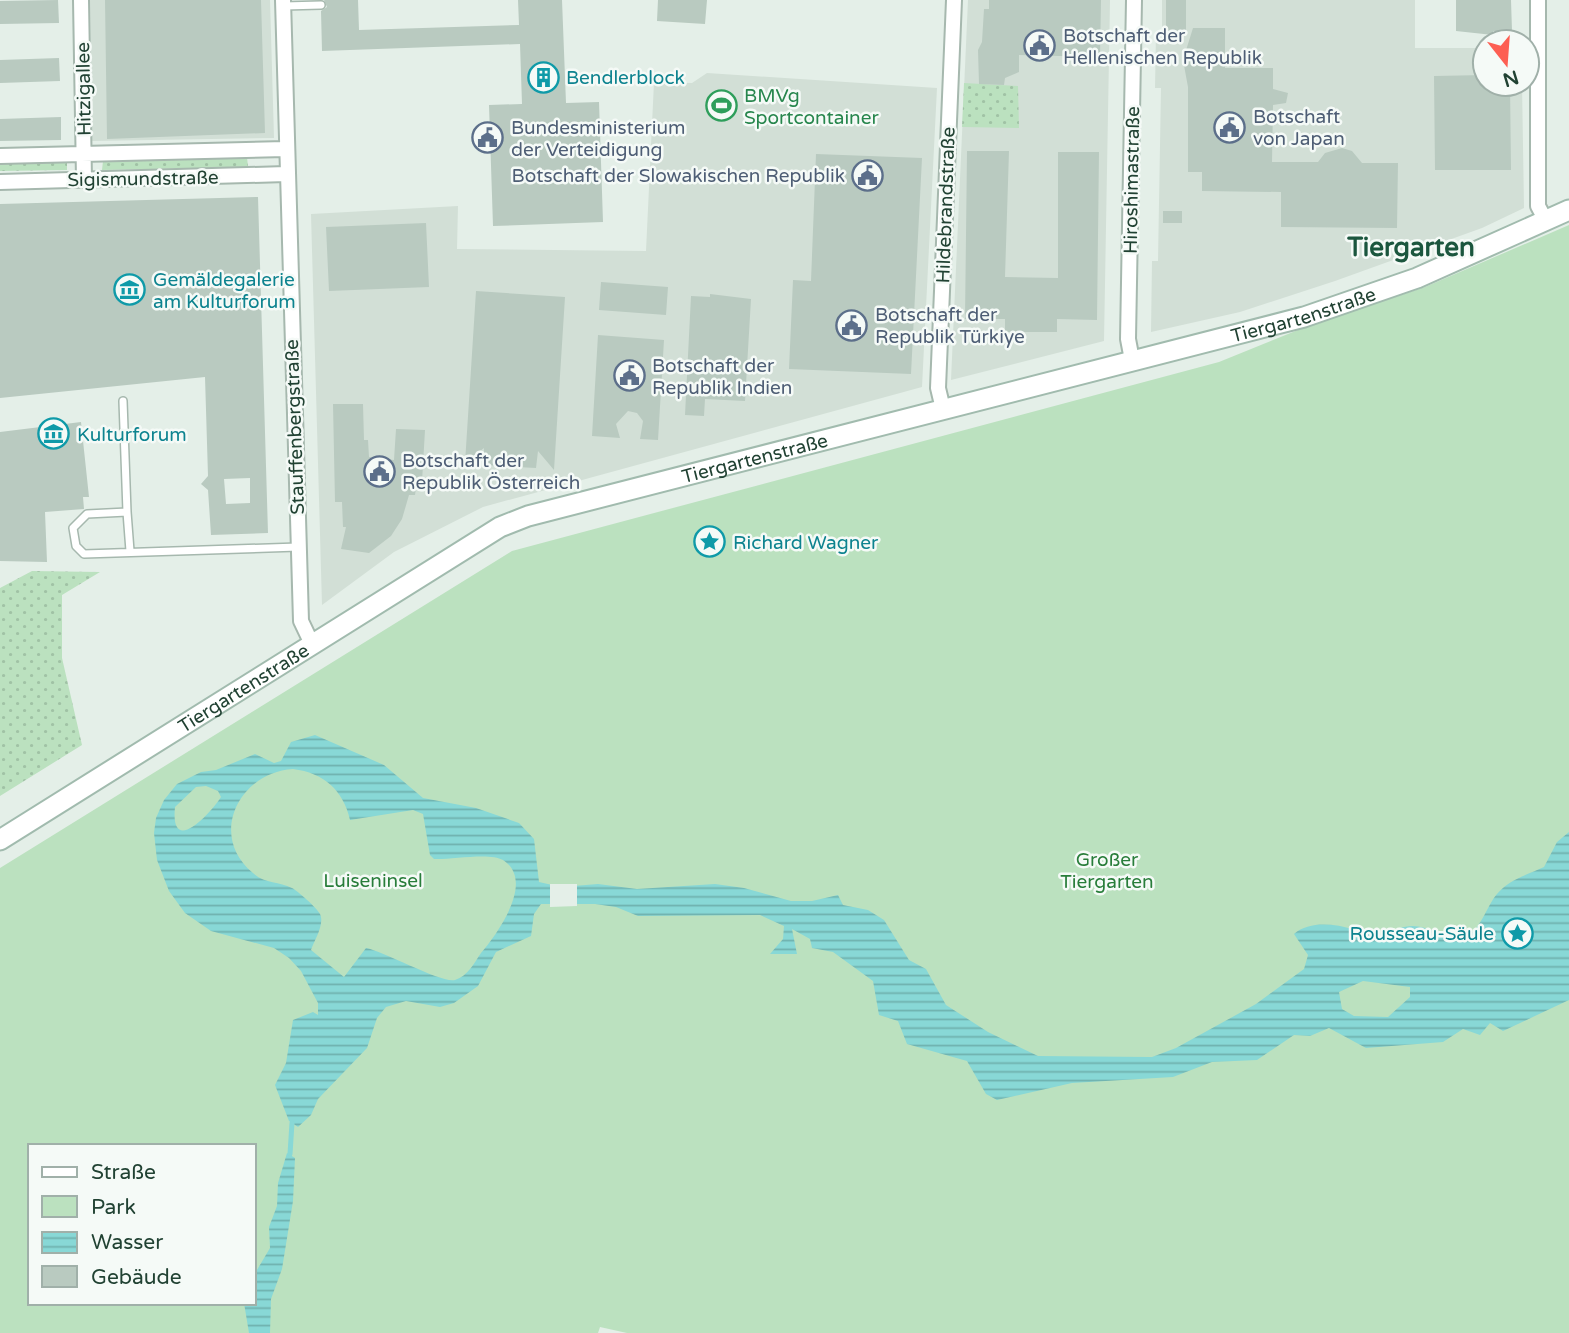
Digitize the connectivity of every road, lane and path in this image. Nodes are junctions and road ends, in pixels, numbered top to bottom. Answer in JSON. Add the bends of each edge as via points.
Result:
{"nodes":[{"id":1,"x":81,"y":0,"type":"edge"},
{"id":2,"x":954,"y":0,"type":"edge"},
{"id":3,"x":1134,"y":0,"type":"edge"},
{"id":4,"x":1538,"y":0,"type":"edge"},
{"id":5,"x":283,"y":3,"type":"edge"},
{"id":6,"x":320,"y":5,"type":"dead end"},
{"id":7,"x":285,"y":149,"type":"junction"},
{"id":8,"x":84,"y":154,"type":"junction"},
{"id":9,"x":0,"y":156,"type":"edge"},
{"id":10,"x":286,"y":174,"type":"junction"},
{"id":11,"x":84,"y":179,"type":"junction"},
{"id":12,"x":0,"y":181,"type":"edge"},
{"id":13,"x":1569,"y":210,"type":"edge"},
{"id":14,"x":1546,"y":221,"type":"junction"},
{"id":15,"x":1132,"y":360,"type":"junction"},
{"id":16,"x":123,"y":401,"type":"dead end"},
{"id":17,"x":943,"y":409,"type":"junction"},
{"id":18,"x":127,"y":512,"type":"junction"},
{"id":19,"x":298,"y":547,"type":"junction"},
{"id":20,"x":130,"y":551,"type":"junction"},
{"id":21,"x":311,"y":642,"type":"junction"},
{"id":22,"x":0,"y":840,"type":"edge"}],
"edges":[{"from":1,"to":8,"type":"street","name":"Hitzigallee"},
{"from":2,"to":17,"type":"street","name":"Hildebrandstraße","via":[[937,388]]},
{"from":3,"to":15,"type":"street","name":"Hiroshimastraße","via":[[1128,339]]},
{"from":4,"to":14,"type":"street","via":[[1538,206]]},
{"from":5,"to":6,"type":"lane"},
{"from":5,"to":7,"type":"street","name":"Stauffenbergstraße"},
{"from":7,"to":8,"type":"street","name":"Sigismundstraße"},
{"from":7,"to":10,"type":"street","name":"Stauffenbergstraße"},
{"from":8,"to":9,"type":"street","name":"Sigismundstraße"},
{"from":8,"to":11,"type":"street","name":"Hitzigallee"},
{"from":10,"to":11,"type":"street","name":"Sigismundstraße"},
{"from":10,"to":19,"type":"street","name":"Stauffenbergstraße"},
{"from":11,"to":12,"type":"street","name":"Sigismundstraße"},
{"from":13,"to":14,"type":"main road","name":"Tiergartenstraße"},
{"from":14,"to":15,"type":"main road","name":"Tiergartenstraße","via":[[1364,297],[1215,342]]},
{"from":15,"to":17,"type":"main road","name":"Tiergartenstraße"},
{"from":16,"to":18,"type":"lane"},
{"from":17,"to":21,"type":"main road","name":"Tiergartenstraße","via":[[528,516],[474,541]]},
{"from":18,"to":20,"type":"lane"},
{"from":18,"to":20,"type":"lane","via":[[86,514],[77,520],[73,536],[84,554]]},
{"from":19,"to":20,"type":"lane"},
{"from":19,"to":21,"type":"street","name":"Stauffenbergstraße","via":[[301,621]]},
{"from":21,"to":22,"type":"main road","name":"Tiergartenstraße"}]}
